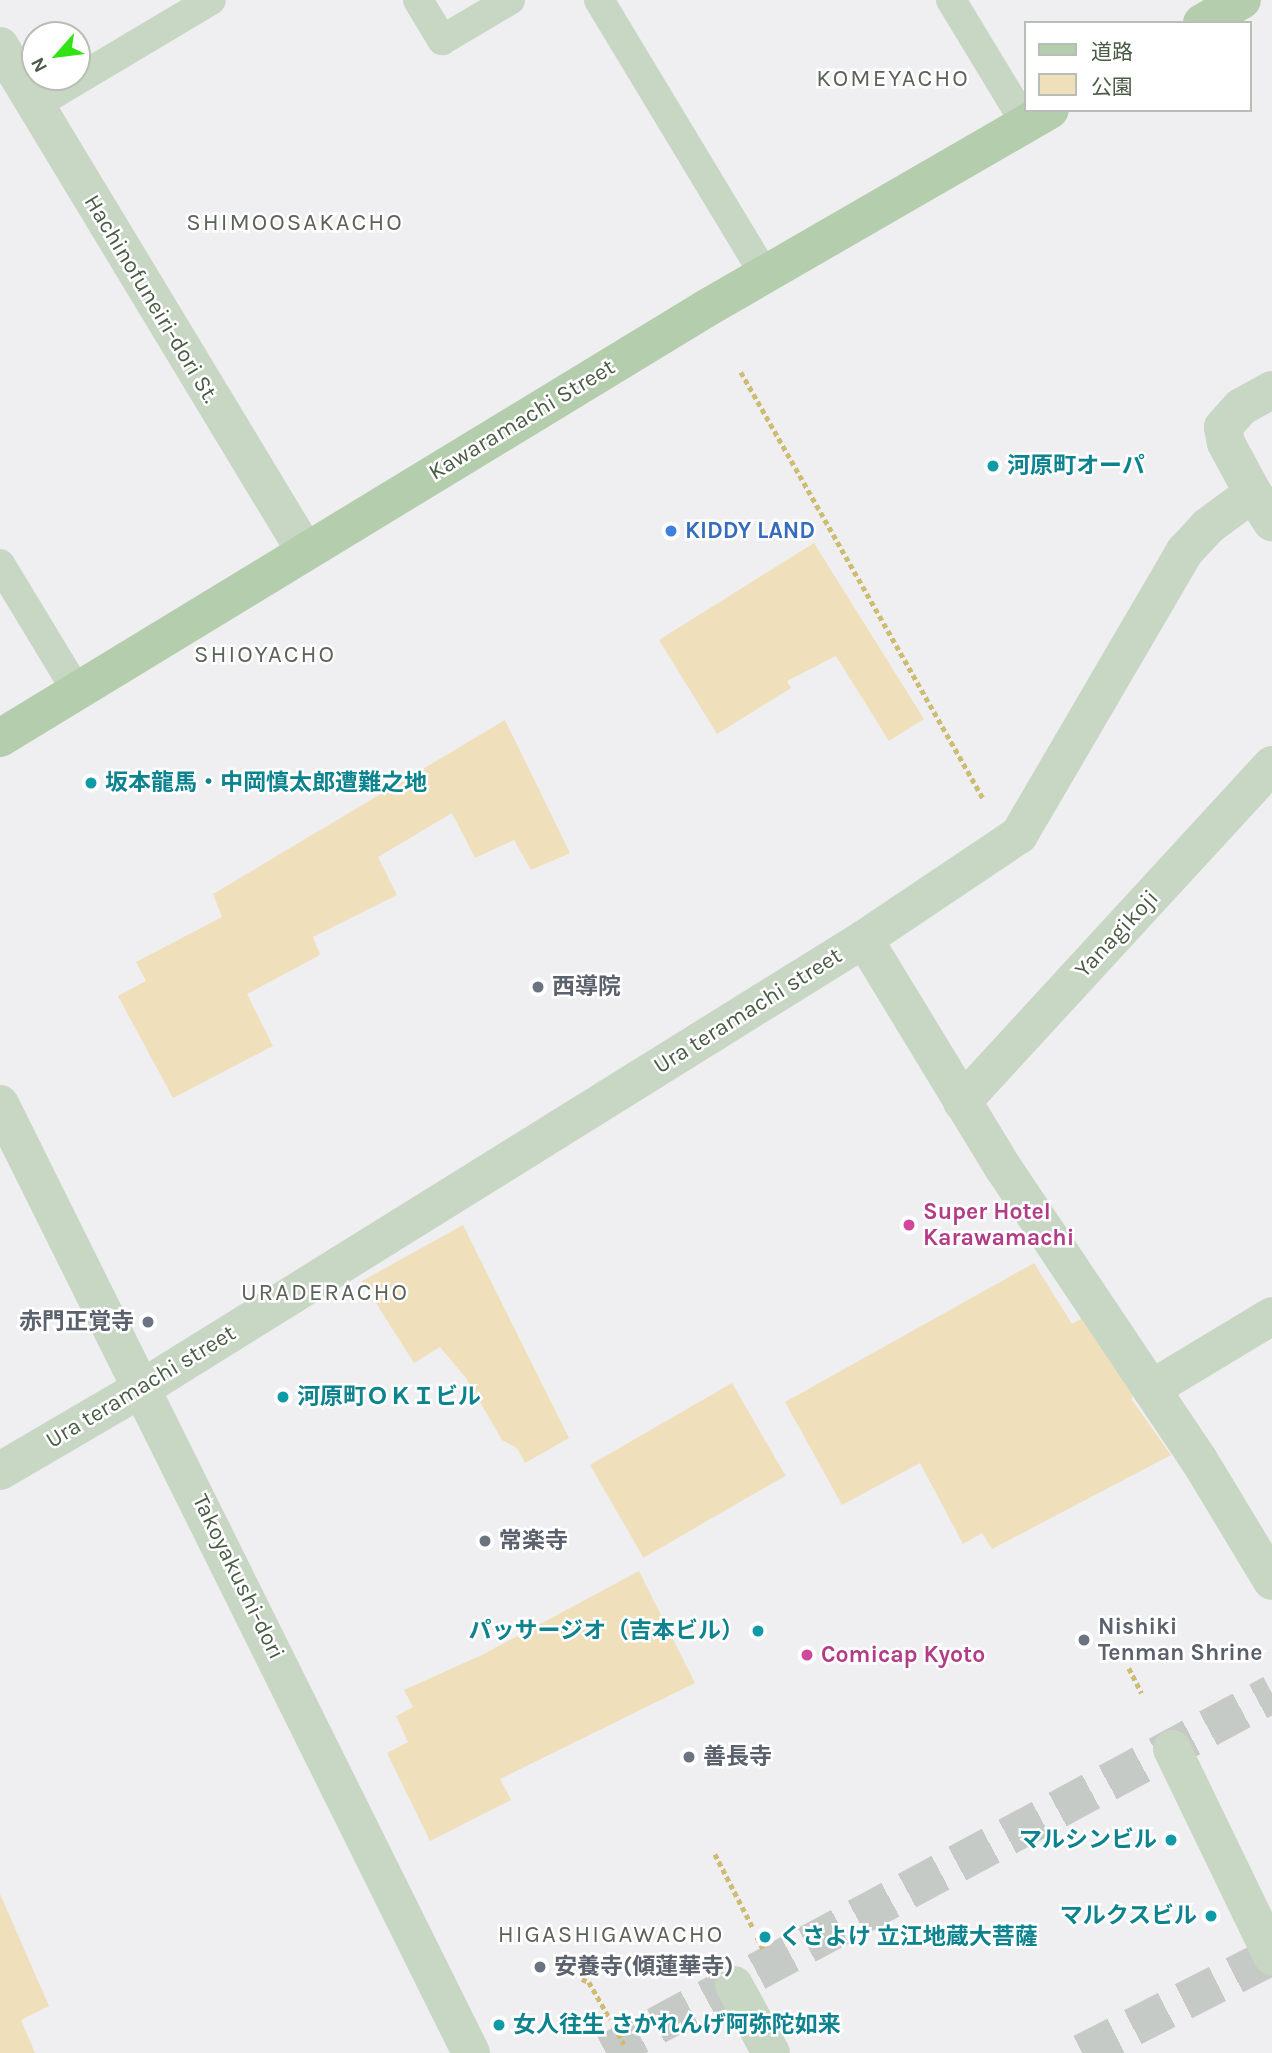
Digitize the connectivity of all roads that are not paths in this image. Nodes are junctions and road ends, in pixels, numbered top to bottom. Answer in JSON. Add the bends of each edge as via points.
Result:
{"nodes":[{"id":1,"x":211,"y":0,"type":"edge"},
{"id":2,"x":418,"y":0,"type":"edge"},
{"id":3,"x":510,"y":0,"type":"edge"},
{"id":4,"x":599,"y":0,"type":"edge"},
{"id":5,"x":951,"y":0,"type":"edge"},
{"id":6,"x":1242,"y":0,"type":"edge"},
{"id":7,"x":1205,"y":21,"type":"edge"},
{"id":8,"x":0,"y":46,"type":"edge"},
{"id":9,"x":1024,"y":98,"type":"edge"},
{"id":10,"x":33,"y":106,"type":"junction"},
{"id":11,"x":1038,"y":117,"type":"edge"},
{"id":12,"x":765,"y":275,"type":"junction"},
{"id":13,"x":1272,"y":390,"type":"edge"},
{"id":14,"x":1263,"y":507,"type":"edge"},
{"id":15,"x":305,"y":551,"type":"junction"},
{"id":16,"x":0,"y":564,"type":"edge"},
{"id":17,"x":77,"y":691,"type":"junction"},
{"id":18,"x":0,"y":738,"type":"edge"},
{"id":19,"x":1272,"y":765,"type":"edge"},
{"id":20,"x":864,"y":939,"type":"junction"},
{"id":21,"x":962,"y":1102,"type":"junction"},
{"id":22,"x":0,"y":1104,"type":"edge"},
{"id":23,"x":1272,"y":1317,"type":"edge"},
{"id":24,"x":144,"y":1387,"type":"junction"},
{"id":25,"x":1151,"y":1389,"type":"junction"},
{"id":26,"x":0,"y":1471,"type":"edge"},
{"id":27,"x":1272,"y":1581,"type":"edge"},
{"id":28,"x":1172,"y":1749,"type":"dead end"},
{"id":29,"x":1272,"y":1956,"type":"edge"},
{"id":30,"x":734,"y":1985,"type":"dead end"},
{"id":31,"x":471,"y":2053,"type":"edge"},
{"id":32,"x":771,"y":2053,"type":"edge"}],
"edges":[{"from":1,"to":10,"type":"lane"},
{"from":2,"to":3,"type":"lane","via":[[442,40]]},
{"from":4,"to":12,"type":"lane"},
{"from":5,"to":9,"type":"lane"},
{"from":6,"to":7,"type":"main road"},
{"from":8,"to":10,"type":"street","name":"Hachinofuneiri-dori St."},
{"from":10,"to":15,"type":"street","name":"Hachinofuneiri-dori St."},
{"from":11,"to":12,"type":"main road","name":"Kawaramachi Street"},
{"from":12,"to":15,"type":"main road","name":"Kawaramachi Street"},
{"from":13,"to":14,"type":"street","name":"Ura teramachi street","via":[[1234,412],[1223,427],[1226,443]]},
{"from":14,"to":20,"type":"street","name":"Ura teramachi street","via":[[1207,527],[1185,551],[1029,821],[1009,843]]},
{"from":15,"to":17,"type":"main road","name":"Kawaramachi Street"},
{"from":16,"to":17,"type":"lane"},
{"from":17,"to":18,"type":"main road","name":"Kawaramachi Street"},
{"from":19,"to":21,"type":"street","name":"Yanagikoji"},
{"from":20,"to":21,"type":"street"},
{"from":20,"to":24,"type":"street","name":"Ura teramachi street"},
{"from":21,"to":25,"type":"street"},
{"from":22,"to":24,"type":"street","name":"Takoyakushi-dori"},
{"from":23,"to":25,"type":"street"},
{"from":24,"to":26,"type":"street","name":"Ura teramachi street"},
{"from":24,"to":31,"type":"street","name":"Takoyakushi-dori"},
{"from":25,"to":27,"type":"street"},
{"from":28,"to":29,"type":"street"},
{"from":30,"to":32,"type":"street"}]}
